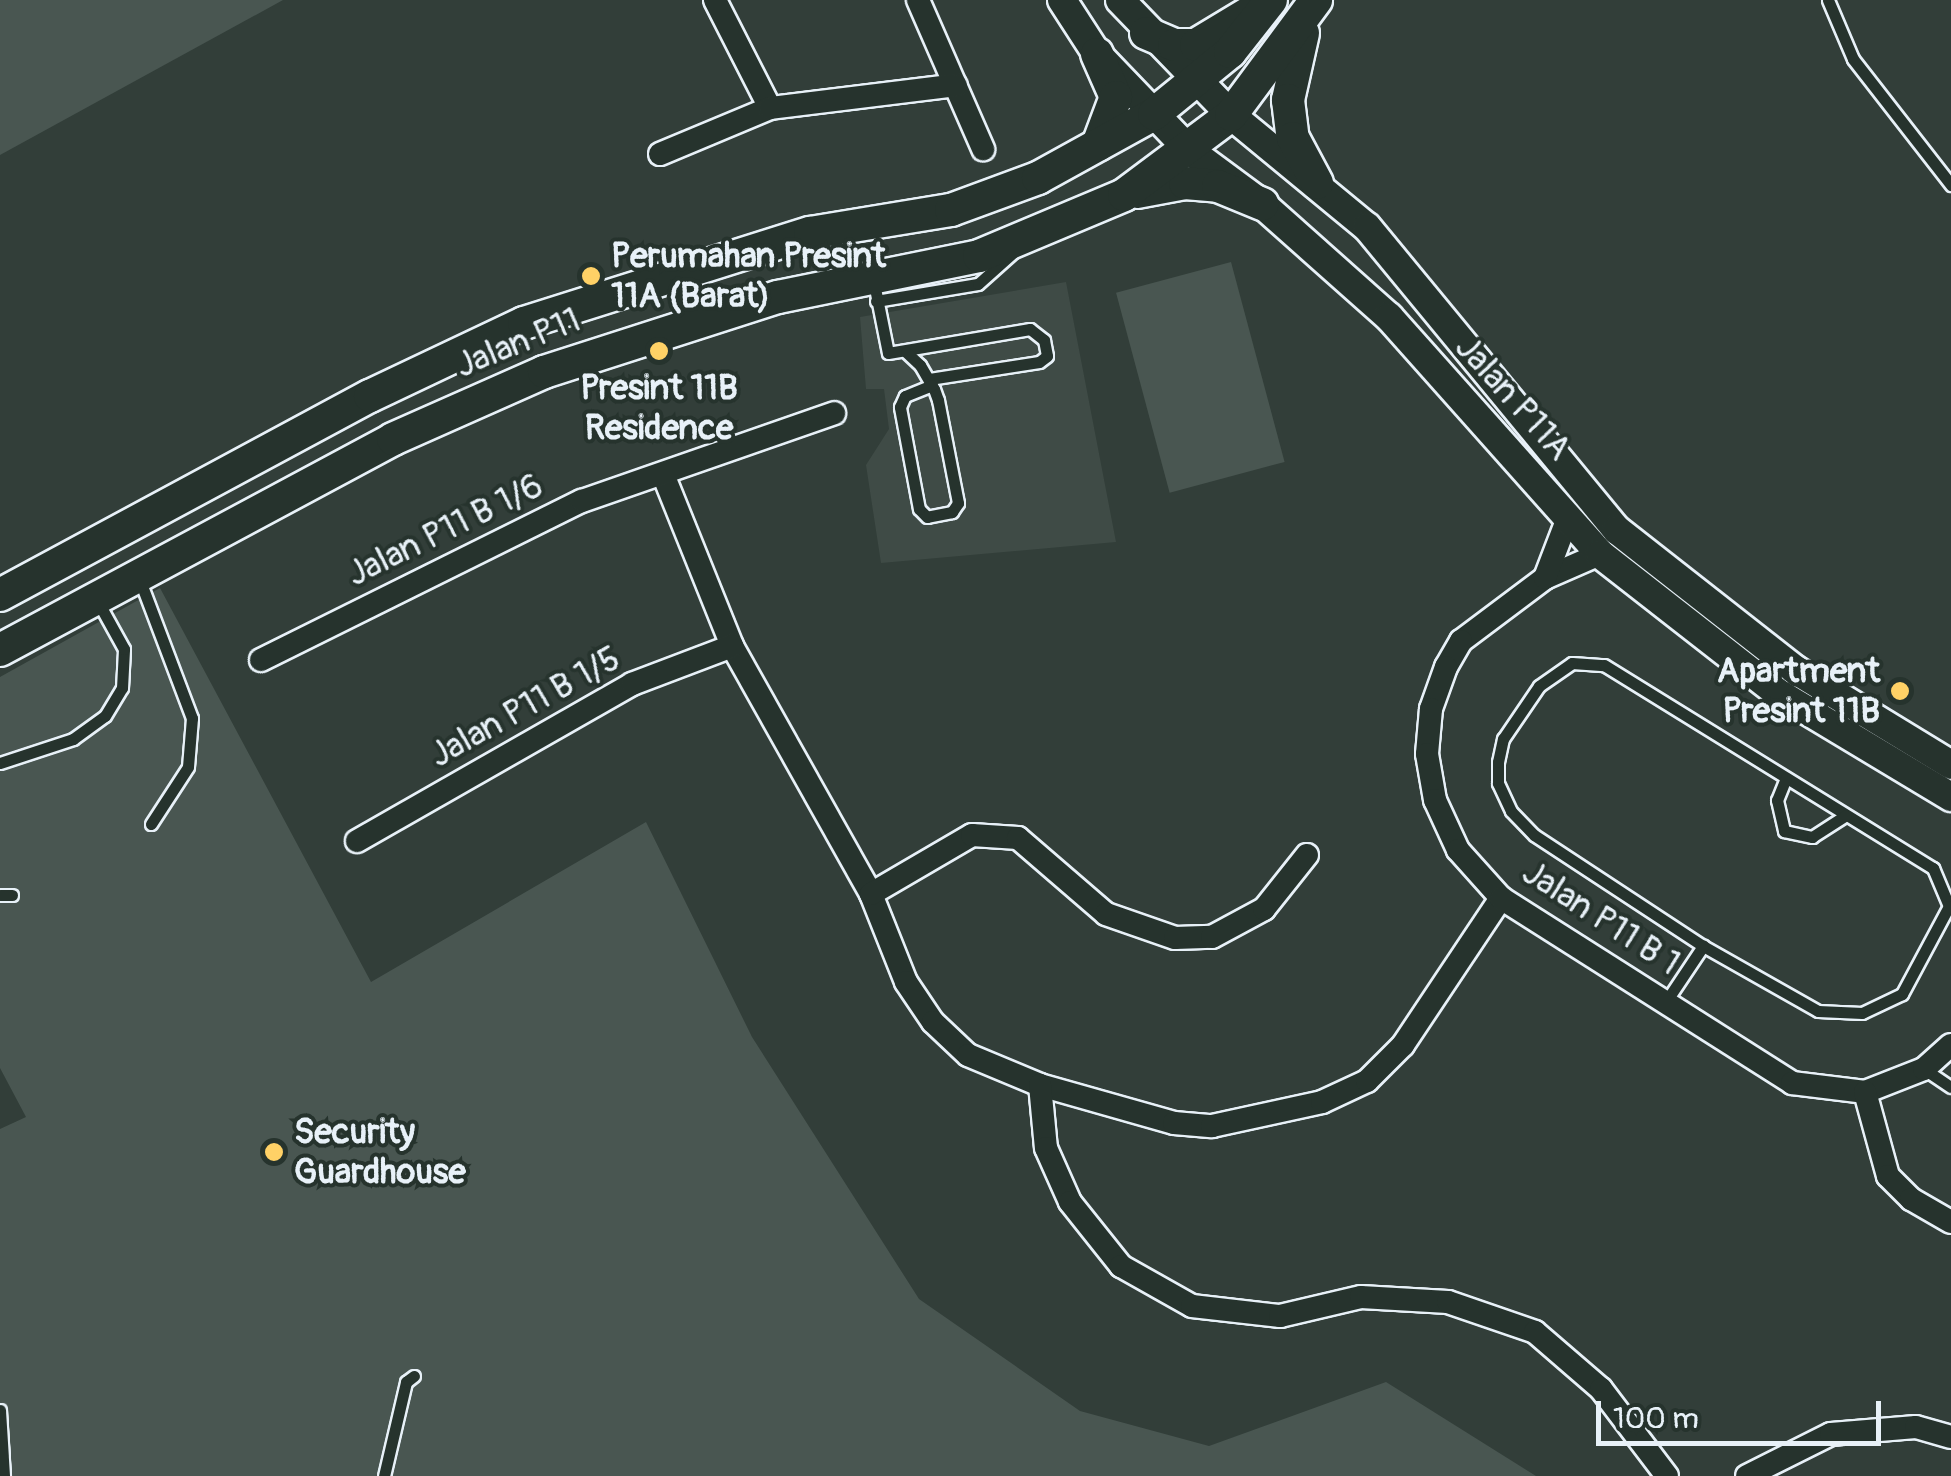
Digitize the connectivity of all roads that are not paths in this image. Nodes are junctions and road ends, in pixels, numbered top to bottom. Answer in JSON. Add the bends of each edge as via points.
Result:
{"nodes":[{"id":1,"x":715,"y":0,"type":"edge"},
{"id":2,"x":918,"y":0,"type":"edge"},
{"id":3,"x":1062,"y":0,"type":"edge"},
{"id":4,"x":1120,"y":0,"type":"edge"},
{"id":5,"x":1269,"y":0,"type":"edge"},
{"id":6,"x":1828,"y":0,"type":"edge"},
{"id":7,"x":1311,"y":10,"type":"edge"},
{"id":8,"x":1146,"y":32,"type":"junction"},
{"id":9,"x":1097,"y":54,"type":"junction"},
{"id":10,"x":1194,"y":81,"type":"junction"},
{"id":11,"x":956,"y":86,"type":"junction"},
{"id":12,"x":770,"y":108,"type":"junction"},
{"id":13,"x":1154,"y":114,"type":"junction"},
{"id":14,"x":1231,"y":115,"type":"junction"},
{"id":15,"x":1098,"y":145,"type":"junction"},
{"id":16,"x":983,"y":149,"type":"dead end"},
{"id":17,"x":1188,"y":150,"type":"junction"},
{"id":18,"x":660,"y":154,"type":"dead end"},
{"id":19,"x":1317,"y":183,"type":"junction"},
{"id":20,"x":1951,"y":185,"type":"edge"},
{"id":21,"x":1124,"y":195,"type":"junction"},
{"id":22,"x":1262,"y":204,"type":"junction"},
{"id":23,"x":874,"y":289,"type":"junction"},
{"id":24,"x":934,"y":346,"type":"junction"},
{"id":25,"x":906,"y":352,"type":"junction"},
{"id":26,"x":930,"y":382,"type":"junction"},
{"id":27,"x":834,"y":413,"type":"dead end"},
{"id":28,"x":663,"y":474,"type":"junction"},
{"id":29,"x":1569,"y":515,"type":"junction"},
{"id":30,"x":1600,"y":554,"type":"junction"},
{"id":31,"x":139,"y":578,"type":"junction"},
{"id":32,"x":1544,"y":578,"type":"junction"},
{"id":33,"x":0,"y":595,"type":"edge"},
{"id":34,"x":97,"y":600,"type":"junction"},
{"id":35,"x":732,"y":646,"type":"junction"},
{"id":36,"x":0,"y":650,"type":"edge"},
{"id":37,"x":261,"y":660,"type":"dead end"},
{"id":38,"x":0,"y":764,"type":"edge"},
{"id":39,"x":1951,"y":764,"type":"edge"},
{"id":40,"x":1786,"y":778,"type":"junction"},
{"id":41,"x":1951,"y":797,"type":"edge"},
{"id":42,"x":1846,"y":814,"type":"junction"},
{"id":43,"x":151,"y":824,"type":"dead end"},
{"id":44,"x":357,"y":840,"type":"dead end"},
{"id":45,"x":1307,"y":855,"type":"dead end"},
{"id":46,"x":871,"y":894,"type":"junction"},
{"id":47,"x":1501,"y":898,"type":"junction"},
{"id":48,"x":1704,"y":946,"type":"junction"},
{"id":49,"x":1666,"y":1003,"type":"junction"},
{"id":50,"x":1951,"y":1045,"type":"edge"},
{"id":51,"x":1924,"y":1069,"type":"junction"},
{"id":52,"x":1040,"y":1085,"type":"junction"},
{"id":53,"x":1951,"y":1087,"type":"edge"},
{"id":54,"x":1865,"y":1092,"type":"junction"},
{"id":55,"x":1951,"y":1222,"type":"edge"},
{"id":56,"x":414,"y":1376,"type":"dead end"},
{"id":57,"x":0,"y":1410,"type":"edge"},
{"id":58,"x":1951,"y":1437,"type":"edge"},
{"id":59,"x":4,"y":1476,"type":"edge"},
{"id":60,"x":384,"y":1476,"type":"edge"},
{"id":61,"x":1667,"y":1476,"type":"edge"},
{"id":62,"x":1747,"y":1476,"type":"edge"}],
"edges":[{"from":1,"to":12,"type":"street"},
{"from":2,"to":11,"type":"street"},
{"from":3,"to":9,"type":"street","name":"Jalan P11A"},
{"from":4,"to":8,"type":"street","name":"Jalan P11A"},
{"from":5,"to":8,"type":"main road","via":[[1196,45],[1174,46]]},
{"from":5,"to":10,"type":"main road","name":"Jalan P11","via":[[1230,52]]},
{"from":6,"to":20,"type":"lane","via":[[1853,59]]},
{"from":7,"to":14,"type":"main road","name":"Jalan P11"},
{"from":7,"to":19,"type":"main road","via":[[1288,100],[1293,138]]},
{"from":8,"to":10,"type":"street","name":"Jalan P11A"},
{"from":9,"to":13,"type":"street","name":"Jalan P11A"},
{"from":9,"to":15,"type":"main road","via":[[1116,97]]},
{"from":10,"to":13,"type":"main road","name":"Jalan P11"},
{"from":10,"to":14,"type":"street","name":"Jalan P11A"},
{"from":11,"to":12,"type":"street"},
{"from":11,"to":16,"type":"street"},
{"from":12,"to":18,"type":"street"},
{"from":13,"to":15,"type":"main road","name":"Jalan P11"},
{"from":13,"to":17,"type":"street","name":"Jalan P11A"},
{"from":14,"to":17,"type":"main road","name":"Jalan P11"},
{"from":14,"to":19,"type":"street","name":"Jalan P11A"},
{"from":15,"to":33,"type":"main road","name":"Jalan P11","via":[[1038,178],[950,210],[810,233],[524,322],[370,396]]},
{"from":17,"to":21,"type":"main road","name":"Jalan P11"},
{"from":17,"to":22,"type":"street","name":"Jalan P11A"},
{"from":19,"to":39,"type":"street","name":"Jalan P11A","via":[[1408,272],[1616,530],[1794,669]]},
{"from":21,"to":22,"type":"main road","via":[[1186,183],[1218,186]]},
{"from":21,"to":23,"type":"main road","name":"Jalan P11","via":[[1022,242]]},
{"from":22,"to":29,"type":"street","name":"Jalan P11A","via":[[1389,317]]},
{"from":23,"to":25,"type":"lane","via":[[884,349]]},
{"from":23,"to":31,"type":"main road","name":"Jalan P11","via":[[761,302],[544,372],[392,439]]},
{"from":24,"to":25,"type":"lane"},
{"from":24,"to":26,"type":"lane"},
{"from":24,"to":26,"type":"lane","via":[[1030,329],[1040,333],[1048,356]]},
{"from":25,"to":26,"type":"lane"},
{"from":26,"to":26,"type":"lane","via":[[958,503],[952,512],[927,517],[919,510],[900,407],[905,396]]},
{"from":27,"to":28,"type":"street","name":"Jalan P11 B 1/6"},
{"from":28,"to":35,"type":"street"},
{"from":28,"to":37,"type":"street","name":"Jalan P11 B 1/6","via":[[582,501]]},
{"from":29,"to":30,"type":"street","name":"Jalan P11A"},
{"from":29,"to":32,"type":"street"},
{"from":30,"to":32,"type":"street","name":"Jalan P11 B 1"},
{"from":30,"to":41,"type":"street","name":"Jalan P11A","via":[[1778,693]]},
{"from":31,"to":34,"type":"main road","name":"Jalan P11"},
{"from":31,"to":43,"type":"lane","via":[[192,718],[188,767]]},
{"from":32,"to":47,"type":"street","name":"Jalan P11 B 1","via":[[1461,641],[1431,709],[1426,754],[1435,800],[1458,850]]},
{"from":34,"to":36,"type":"main road","name":"Jalan P11"},
{"from":34,"to":38,"type":"lane","via":[[124,649],[122,688],[105,716],[73,739]]},
{"from":35,"to":44,"type":"street","name":"Jalan P11 B 1/5","via":[[632,684]]},
{"from":35,"to":46,"type":"street"},
{"from":40,"to":42,"type":"lane"},
{"from":40,"to":42,"type":"lane","via":[[1777,800],[1784,831],[1812,838]]},
{"from":40,"to":48,"type":"lane","via":[[1588,662],[1554,672],[1503,739],[1498,783],[1534,835]]},
{"from":42,"to":48,"type":"lane","via":[[1933,868],[1946,891],[1945,920],[1902,994],[1862,1014],[1818,1010]]},
{"from":45,"to":46,"type":"street","via":[[1264,909],[1212,936],[1175,938],[1106,914],[1018,838],[972,835]]},
{"from":46,"to":52,"type":"street","via":[[906,982],[933,1022],[968,1055]]},
{"from":47,"to":49,"type":"street","name":"Jalan P11 B 1"},
{"from":47,"to":52,"type":"street","via":[[1403,1044],[1367,1081],[1322,1102],[1212,1126],[1174,1123]]},
{"from":48,"to":49,"type":"lane"},
{"from":49,"to":54,"type":"street","name":"Jalan P11 B 1","via":[[1792,1084]]},
{"from":50,"to":51,"type":"street","name":"Jalan P11 B 1"},
{"from":51,"to":53,"type":"lane"},
{"from":51,"to":54,"type":"street","name":"Jalan P11 B 1"},
{"from":52,"to":61,"type":"street","via":[[1046,1148],[1070,1202],[1121,1266],[1192,1306],[1280,1316],[1361,1297],[1448,1302],[1535,1332],[1600,1389]]},
{"from":54,"to":55,"type":"street","via":[[1888,1176]]},
{"from":56,"to":60,"type":"lane","via":[[406,1382]]},
{"from":57,"to":59,"type":"lane"},
{"from":58,"to":62,"type":"street","via":[[1916,1427],[1831,1434]]}]}
